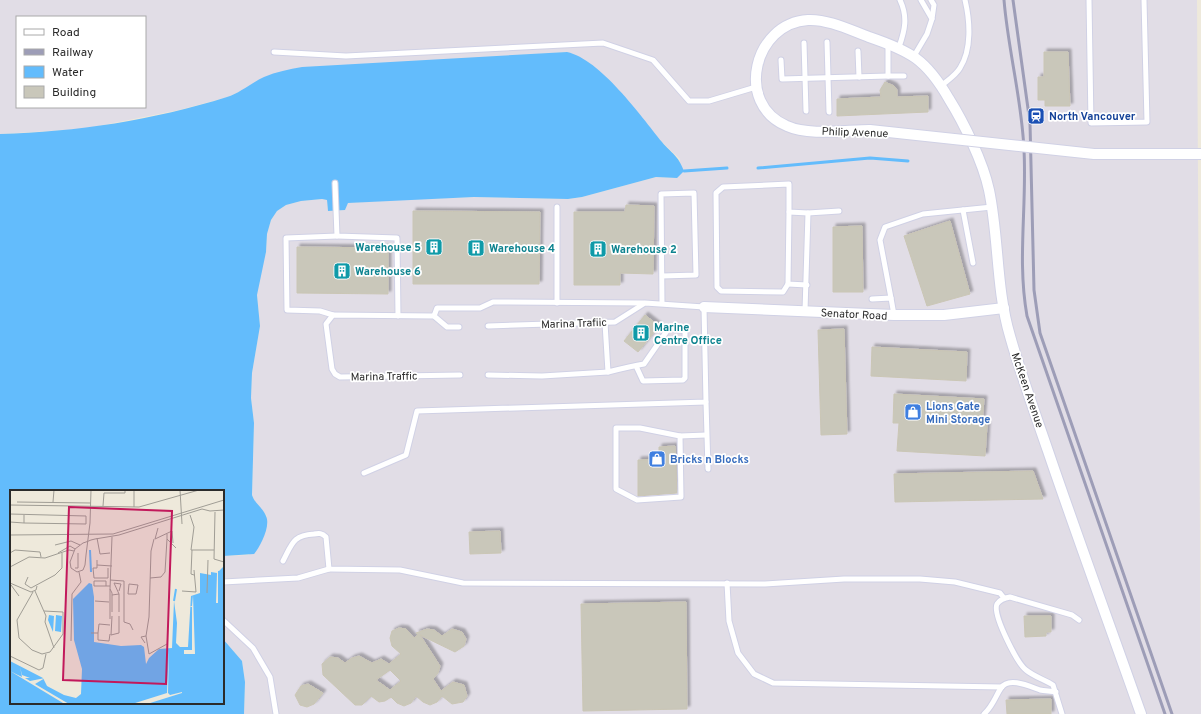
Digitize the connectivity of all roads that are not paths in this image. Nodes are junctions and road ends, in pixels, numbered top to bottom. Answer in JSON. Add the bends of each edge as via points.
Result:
{"nodes":[{"id":1,"x":900,"y":0,"type":"edge"},
{"id":2,"x":921,"y":0,"type":"edge"},
{"id":3,"x":931,"y":0,"type":"edge"},
{"id":4,"x":965,"y":0,"type":"edge"},
{"id":5,"x":1089,"y":0,"type":"edge"},
{"id":6,"x":1144,"y":0,"type":"edge"},
{"id":7,"x":932,"y":19,"type":"junction"},
{"id":8,"x":827,"y":42,"type":"dead end"},
{"id":9,"x":804,"y":43,"type":"dead end"},
{"id":10,"x":888,"y":44,"type":"junction"},
{"id":11,"x":899,"y":47,"type":"junction"},
{"id":12,"x":858,"y":51,"type":"dead end"},
{"id":13,"x":274,"y":52,"type":"dead end"},
{"id":14,"x":914,"y":56,"type":"junction"},
{"id":15,"x":781,"y":60,"type":"dead end"},
{"id":16,"x":926,"y":68,"type":"joint"},
{"id":17,"x":888,"y":76,"type":"junction"},
{"id":18,"x":904,"y":76,"type":"dead end"},
{"id":19,"x":859,"y":77,"type":"junction"},
{"id":20,"x":806,"y":78,"type":"junction"},
{"id":21,"x":828,"y":78,"type":"junction"},
{"id":22,"x":942,"y":86,"type":"junction"},
{"id":23,"x":756,"y":87,"type":"junction"},
{"id":24,"x":806,"y":111,"type":"dead end"},
{"id":25,"x":829,"y":112,"type":"dead end"},
{"id":26,"x":1201,"y":154,"type":"edge"},
{"id":27,"x":335,"y":183,"type":"dead end"},
{"id":28,"x":557,"y":207,"type":"dead end"},
{"id":29,"x":992,"y":207,"type":"junction"},
{"id":30,"x":963,"y":210,"type":"junction"},
{"id":31,"x":839,"y":211,"type":"dead end"},
{"id":32,"x":789,"y":212,"type":"junction"},
{"id":33,"x":808,"y":213,"type":"junction"},
{"id":34,"x":337,"y":236,"type":"junction"},
{"id":35,"x":973,"y":263,"type":"dead end"},
{"id":36,"x":662,"y":276,"type":"junction"},
{"id":37,"x":788,"y":284,"type":"junction"},
{"id":38,"x":807,"y":285,"type":"junction"},
{"id":39,"x":891,"y":298,"type":"junction"},
{"id":40,"x":872,"y":299,"type":"dead end"},
{"id":41,"x":557,"y":303,"type":"junction"},
{"id":42,"x":645,"y":303,"type":"junction"},
{"id":43,"x":662,"y":303,"type":"junction"},
{"id":44,"x":704,"y":307,"type":"junction"},
{"id":45,"x":1004,"y":308,"type":"junction"},
{"id":46,"x":805,"y":312,"type":"junction"},
{"id":47,"x":333,"y":315,"type":"junction"},
{"id":48,"x":894,"y":315,"type":"junction"},
{"id":49,"x":398,"y":316,"type":"junction"},
{"id":50,"x":434,"y":316,"type":"junction"},
{"id":51,"x":605,"y":323,"type":"junction"},
{"id":52,"x":488,"y":326,"type":"dead end"},
{"id":53,"x":459,"y":327,"type":"dead end"},
{"id":54,"x":636,"y":366,"type":"junction"},
{"id":55,"x":608,"y":372,"type":"junction"},
{"id":56,"x":460,"y":375,"type":"dead end"},
{"id":57,"x":488,"y":375,"type":"dead end"},
{"id":58,"x":706,"y":402,"type":"junction"},
{"id":59,"x":680,"y":436,"type":"junction"},
{"id":60,"x":706,"y":436,"type":"junction"},
{"id":61,"x":708,"y":469,"type":"dead end"},
{"id":62,"x":364,"y":473,"type":"dead end"},
{"id":63,"x":283,"y":561,"type":"dead end"},
{"id":64,"x":329,"y":569,"type":"junction"},
{"id":65,"x":224,"y":582,"type":"edge"},
{"id":66,"x":727,"y":583,"type":"junction"},
{"id":67,"x":1004,"y":598,"type":"junction"},
{"id":68,"x":1079,"y":620,"type":"dead end"},
{"id":69,"x":224,"y":621,"type":"edge"},
{"id":70,"x":1002,"y":687,"type":"junction"},
{"id":71,"x":1056,"y":692,"type":"junction"},
{"id":72,"x":276,"y":714,"type":"edge"},
{"id":73,"x":984,"y":714,"type":"edge"},
{"id":74,"x":1062,"y":714,"type":"edge"},
{"id":75,"x":1141,"y":714,"type":"edge"}],
"edges":[{"from":1,"to":11,"type":"lane","via":[[906,15],[906,24]]},
{"from":2,"to":7,"type":"lane"},
{"from":3,"to":7,"type":"lane","via":[[934,5]]},
{"from":4,"to":22,"type":"lane","via":[[968,23],[967,53],[957,73]]},
{"from":5,"to":6,"type":"lane","via":[[1091,123],[1147,122]]},
{"from":7,"to":14,"type":"lane","via":[[927,34]]},
{"from":8,"to":21,"type":"lane"},
{"from":9,"to":20,"type":"lane"},
{"from":10,"to":11,"type":"street","name":"Philip Avenue"},
{"from":10,"to":17,"type":"lane"},
{"from":10,"to":23,"type":"street","name":"Philip Avenue","via":[[823,21],[807,20],[792,23],[780,29],[767,42],[756,70]]},
{"from":11,"to":14,"type":"street","name":"Philip Avenue"},
{"from":12,"to":19,"type":"lane"},
{"from":13,"to":23,"type":"lane","via":[[346,56],[603,43],[653,60],[689,101],[709,101]]},
{"from":14,"to":16,"type":"street","name":"Philip Avenue"},
{"from":15,"to":20,"type":"lane","via":[[782,79]]},
{"from":16,"to":22,"type":"street","name":"McKeen Avenue"},
{"from":17,"to":18,"type":"lane"},
{"from":17,"to":19,"type":"lane"},
{"from":19,"to":21,"type":"lane"},
{"from":20,"to":21,"type":"lane"},
{"from":20,"to":24,"type":"lane"},
{"from":21,"to":25,"type":"lane"},
{"from":22,"to":29,"type":"street","name":"McKeen Avenue","via":[[956,109],[980,163],[989,188]]},
{"from":23,"to":26,"type":"street","name":"Philip Avenue","bridge":true,"via":[[759,102],[768,114],[787,126],[811,131],[870,130],[1094,154]]},
{"from":27,"to":34,"type":"lane"},
{"from":28,"to":41,"type":"lane"},
{"from":29,"to":30,"type":"lane"},
{"from":29,"to":45,"type":"street","name":"McKeen Avenue"},
{"from":30,"to":35,"type":"lane"},
{"from":30,"to":39,"type":"lane","via":[[923,214],[885,227],[880,240]]},
{"from":31,"to":33,"type":"lane"},
{"from":32,"to":33,"type":"lane"},
{"from":32,"to":37,"type":"lane"},
{"from":32,"to":37,"type":"lane","via":[[789,184],[723,187],[716,193],[717,287],[721,291],[783,292]]},
{"from":33,"to":38,"type":"lane"},
{"from":34,"to":47,"type":"lane","via":[[286,238],[287,310],[320,311]]},
{"from":34,"to":49,"type":"lane","via":[[397,238]]},
{"from":36,"to":36,"type":"lane","via":[[661,194],[694,193],[696,275]]},
{"from":36,"to":43,"type":"lane"},
{"from":37,"to":38,"type":"lane"},
{"from":38,"to":46,"type":"lane"},
{"from":39,"to":40,"type":"lane"},
{"from":39,"to":48,"type":"lane"},
{"from":41,"to":42,"type":"lane"},
{"from":41,"to":50,"type":"lane","via":[[493,302],[480,308],[437,308]]},
{"from":42,"to":43,"type":"lane"},
{"from":42,"to":51,"type":"lane","name":"Marina Trafiic","via":[[615,322]]},
{"from":43,"to":44,"type":"lane"},
{"from":44,"to":46,"type":"street","name":"Senator Road"},
{"from":44,"to":58,"type":"lane"},
{"from":45,"to":48,"type":"street","name":"Senator Road","via":[[944,315]]},
{"from":45,"to":75,"type":"street","name":"McKeen Avenue","via":[[1026,386]]},
{"from":46,"to":48,"type":"street","name":"Senator Road"},
{"from":47,"to":49,"type":"lane"},
{"from":47,"to":56,"type":"lane","name":"Marina Traffic","via":[[326,324],[332,369],[340,377]]},
{"from":49,"to":50,"type":"lane"},
{"from":50,"to":53,"type":"lane","via":[[446,327]]},
{"from":51,"to":52,"type":"lane","name":"Marina Trafiic"},
{"from":51,"to":55,"type":"lane"},
{"from":54,"to":54,"type":"lane","via":[[644,364],[668,328],[685,331],[685,378],[680,381],[643,381]]},
{"from":54,"to":55,"type":"lane"},
{"from":55,"to":57,"type":"lane","via":[[576,375]]},
{"from":58,"to":60,"type":"lane"},
{"from":58,"to":62,"type":"lane","via":[[417,411],[406,455]]},
{"from":59,"to":59,"type":"lane","via":[[640,428],[616,428],[616,489],[637,500],[681,497]]},
{"from":59,"to":60,"type":"lane"},
{"from":60,"to":61,"type":"lane"},
{"from":63,"to":64,"type":"lane","via":[[296,538],[302,534],[321,533],[326,537]]},
{"from":64,"to":65,"type":"lane","via":[[298,578]]},
{"from":64,"to":66,"type":"lane","via":[[400,570],[463,583]]},
{"from":66,"to":67,"type":"lane","via":[[920,579],[955,582],[1000,593]]},
{"from":66,"to":70,"type":"lane","via":[[729,621],[738,653],[754,674],[773,683]]},
{"from":67,"to":68,"type":"lane","via":[[1019,599],[1072,615]]},
{"from":67,"to":71,"type":"lane","via":[[998,602],[996,609],[998,621],[1017,656],[1026,670],[1053,684]]},
{"from":69,"to":72,"type":"lane","via":[[253,648],[270,677]]},
{"from":70,"to":71,"type":"lane","via":[[1008,683],[1025,684],[1040,690]]},
{"from":70,"to":73,"type":"lane","via":[[990,709]]},
{"from":71,"to":74,"type":"lane"}]}
